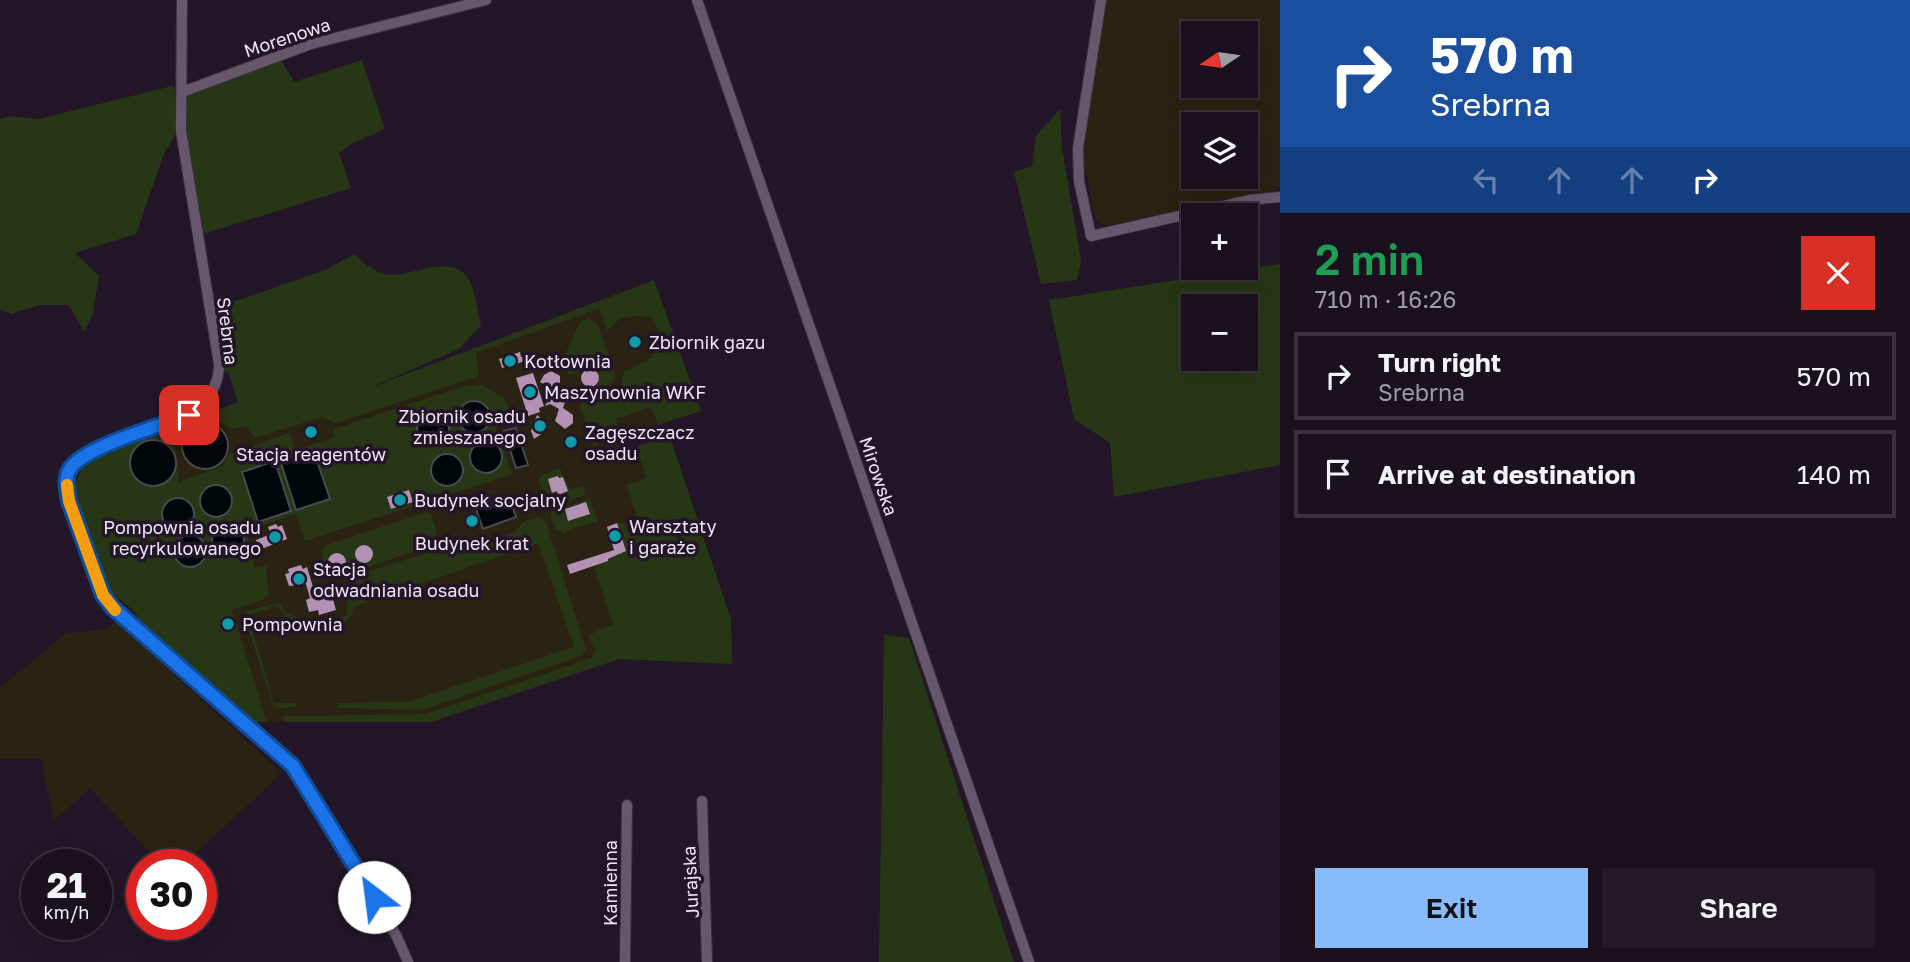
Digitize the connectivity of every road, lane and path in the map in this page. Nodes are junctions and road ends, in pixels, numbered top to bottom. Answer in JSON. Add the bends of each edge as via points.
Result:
{"nodes":[{"id":1,"x":182,"y":0,"type":"edge"},
{"id":2,"x":486,"y":0,"type":"edge"},
{"id":3,"x":697,"y":0,"type":"edge"},
{"id":4,"x":1101,"y":0,"type":"edge"},
{"id":5,"x":182,"y":92,"type":"junction"},
{"id":6,"x":1280,"y":197,"type":"edge"},
{"id":7,"x":702,"y":801,"type":"dead end"},
{"id":8,"x":626,"y":805,"type":"dead end"},
{"id":9,"x":408,"y":962,"type":"edge"},
{"id":10,"x":625,"y":962,"type":"edge"},
{"id":11,"x":708,"y":962,"type":"edge"},
{"id":12,"x":1030,"y":962,"type":"edge"}],
"edges":[{"from":1,"to":5,"type":"street","name":"Srebrna"},
{"from":2,"to":5,"type":"street","name":"Morenowa","via":[[311,44]]},
{"from":3,"to":12,"type":"street","name":"Mirowska"},
{"from":4,"to":6,"type":"street","via":[[1078,148],[1079,181],[1091,236]]},
{"from":5,"to":9,"type":"street","name":"Srebrna","via":[[181,131],[219,364],[216,383],[209,397],[189,415],[85,454],[68,471],[69,501],[103,595],[293,766],[358,869]]},
{"from":7,"to":11,"type":"street","name":"Jurajska"},
{"from":8,"to":10,"type":"street","name":"Kamienna"}]}
